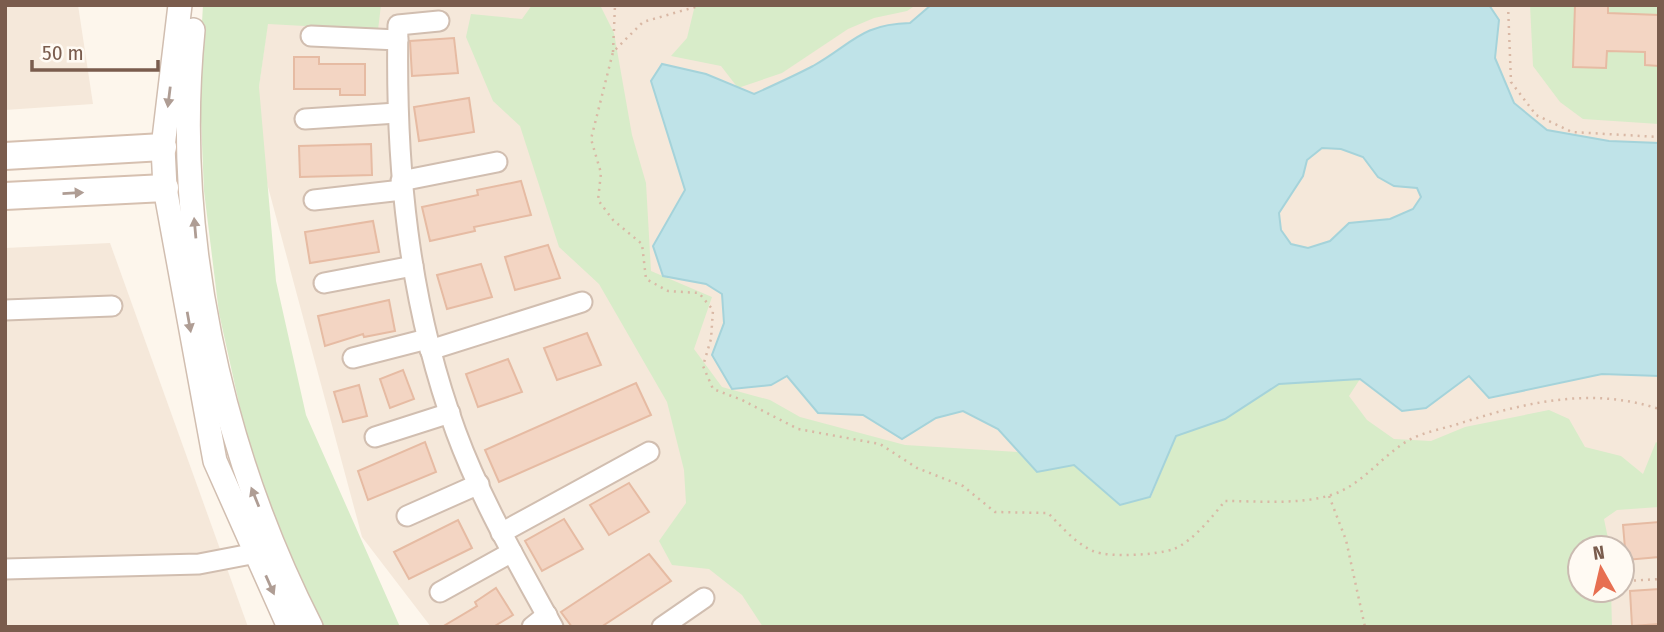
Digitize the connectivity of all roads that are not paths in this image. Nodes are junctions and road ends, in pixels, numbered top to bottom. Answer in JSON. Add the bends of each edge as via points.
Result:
{"nodes":[{"id":1,"x":180,"y":5,"type":"edge"},
{"id":2,"x":195,"y":5,"type":"edge"},
{"id":3,"x":439,"y":21,"type":"dead end"},
{"id":4,"x":311,"y":36,"type":"dead end"},
{"id":5,"x":398,"y":40,"type":"junction"},
{"id":6,"x":397,"y":113,"type":"junction"},
{"id":7,"x":305,"y":119,"type":"dead end"},
{"id":8,"x":163,"y":147,"type":"junction"},
{"id":9,"x":5,"y":156,"type":"edge"},
{"id":10,"x":496,"y":162,"type":"dead end"},
{"id":11,"x":402,"y":186,"type":"junction"},
{"id":12,"x":165,"y":188,"type":"junction"},
{"id":13,"x":5,"y":196,"type":"edge"},
{"id":14,"x":314,"y":200,"type":"dead end"},
{"id":15,"x":413,"y":266,"type":"junction"},
{"id":16,"x":324,"y":283,"type":"dead end"},
{"id":17,"x":582,"y":302,"type":"dead end"},
{"id":18,"x":112,"y":306,"type":"dead end"},
{"id":19,"x":5,"y":310,"type":"edge"},
{"id":20,"x":429,"y":344,"type":"junction"},
{"id":21,"x":353,"y":358,"type":"dead end"},
{"id":22,"x":450,"y":413,"type":"junction"},
{"id":23,"x":375,"y":437,"type":"dead end"},
{"id":24,"x":649,"y":452,"type":"dead end"},
{"id":25,"x":479,"y":484,"type":"junction"},
{"id":26,"x":407,"y":516,"type":"dead end"},
{"id":27,"x":501,"y":533,"type":"junction"},
{"id":28,"x":512,"y":552,"type":"junction"},
{"id":29,"x":256,"y":553,"type":"junction"},
{"id":30,"x":5,"y":569,"type":"edge"},
{"id":31,"x":440,"y":592,"type":"dead end"},
{"id":32,"x":704,"y":598,"type":"dead end"},
{"id":33,"x":544,"y":623,"type":"edge"},
{"id":34,"x":289,"y":627,"type":"edge"},
{"id":35,"x":311,"y":627,"type":"edge"},
{"id":36,"x":662,"y":627,"type":"edge"}],
"edges":[{"from":1,"to":8,"type":"street","one_way":true},
{"from":35,"to":2,"type":"street","one_way":true,"via":[[250,484],[220,380],[200,274],[190,167]]},
{"from":3,"to":5,"type":"street","via":[[398,25]]},
{"from":4,"to":5,"type":"street"},
{"from":5,"to":6,"type":"street"},
{"from":6,"to":7,"type":"street"},
{"from":6,"to":11,"type":"street"},
{"from":8,"to":9,"type":"main road"},
{"from":8,"to":12,"type":"street"},
{"from":10,"to":11,"type":"street"},
{"from":11,"to":14,"type":"street"},
{"from":11,"to":15,"type":"street"},
{"from":13,"to":12,"type":"main road","one_way":true},
{"from":12,"to":29,"type":"street","one_way":true,"via":[[215,461]]},
{"from":15,"to":16,"type":"street"},
{"from":15,"to":20,"type":"street"},
{"from":17,"to":20,"type":"street"},
{"from":18,"to":19,"type":"street"},
{"from":20,"to":21,"type":"street"},
{"from":20,"to":22,"type":"street"},
{"from":22,"to":23,"type":"street"},
{"from":22,"to":25,"type":"street"},
{"from":24,"to":27,"type":"street"},
{"from":25,"to":26,"type":"street"},
{"from":25,"to":27,"type":"street"},
{"from":27,"to":28,"type":"street"},
{"from":28,"to":31,"type":"street"},
{"from":28,"to":33,"type":"street"},
{"from":29,"to":30,"type":"street","via":[[199,564]]},
{"from":29,"to":34,"type":"street","one_way":true},
{"from":32,"to":36,"type":"street"}]}
